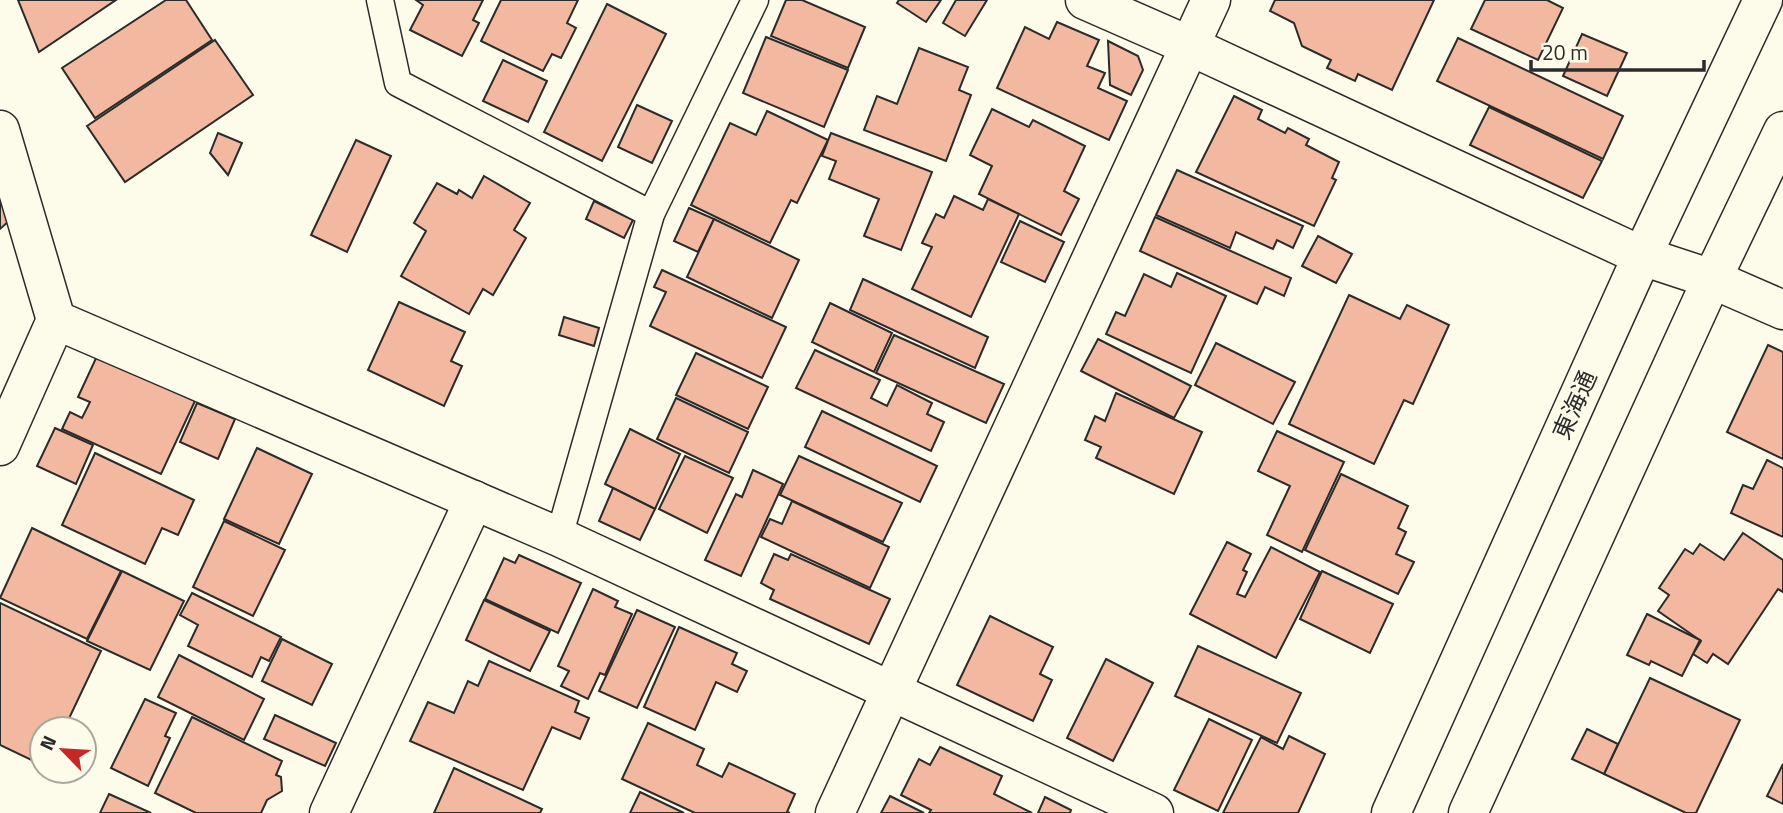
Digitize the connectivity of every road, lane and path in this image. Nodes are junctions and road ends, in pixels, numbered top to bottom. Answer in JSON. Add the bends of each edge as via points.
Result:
{"nodes":[{"id":1,"x":380,"y":0,"type":"edge"},
{"id":2,"x":755,"y":0,"type":"edge"},
{"id":3,"x":1085,"y":0,"type":"edge"},
{"id":4,"x":1212,"y":0,"type":"edge"},
{"id":5,"x":1763,"y":0,"type":"edge"},
{"id":6,"x":1190,"y":46,"type":"junction"},
{"id":7,"x":0,"y":130,"type":"edge"},
{"id":8,"x":1783,"y":131,"type":"edge"},
{"id":9,"x":651,"y":214,"type":"junction"},
{"id":10,"x":1642,"y":256,"type":"junction"},
{"id":11,"x":1712,"y":279,"type":"junction"},
{"id":12,"x":1783,"y":310,"type":"edge"},
{"id":13,"x":56,"y":320,"type":"junction"},
{"id":14,"x":0,"y":446,"type":"edge"},
{"id":15,"x":474,"y":500,"type":"junction"},
{"id":16,"x":559,"y":537,"type":"junction"},
{"id":17,"x":890,"y":692,"type":"junction"},
{"id":18,"x":329,"y":813,"type":"edge"},
{"id":19,"x":835,"y":813,"type":"edge"},
{"id":20,"x":1154,"y":813,"type":"edge"},
{"id":21,"x":1391,"y":813,"type":"edge"},
{"id":22,"x":1468,"y":813,"type":"edge"}],
"edges":[{"from":1,"to":9,"type":"lane","via":[[398,83]]},
{"from":2,"to":9,"type":"lane"},
{"from":3,"to":6,"type":"street"},
{"from":4,"to":6,"type":"street"},
{"from":5,"to":10,"type":"street","name":"東海通"},
{"from":6,"to":10,"type":"street"},
{"from":6,"to":17,"type":"street"},
{"from":7,"to":13,"type":"street"},
{"from":8,"to":11,"type":"street"},
{"from":9,"to":16,"type":"lane"},
{"from":10,"to":11,"type":"street"},
{"from":10,"to":21,"type":"street","name":"東海通"},
{"from":11,"to":12,"type":"street"},
{"from":11,"to":22,"type":"street"},
{"from":13,"to":14,"type":"street"},
{"from":13,"to":15,"type":"street"},
{"from":15,"to":16,"type":"street"},
{"from":15,"to":18,"type":"street"},
{"from":16,"to":17,"type":"street"},
{"from":17,"to":19,"type":"street"},
{"from":17,"to":20,"type":"street"}]}
